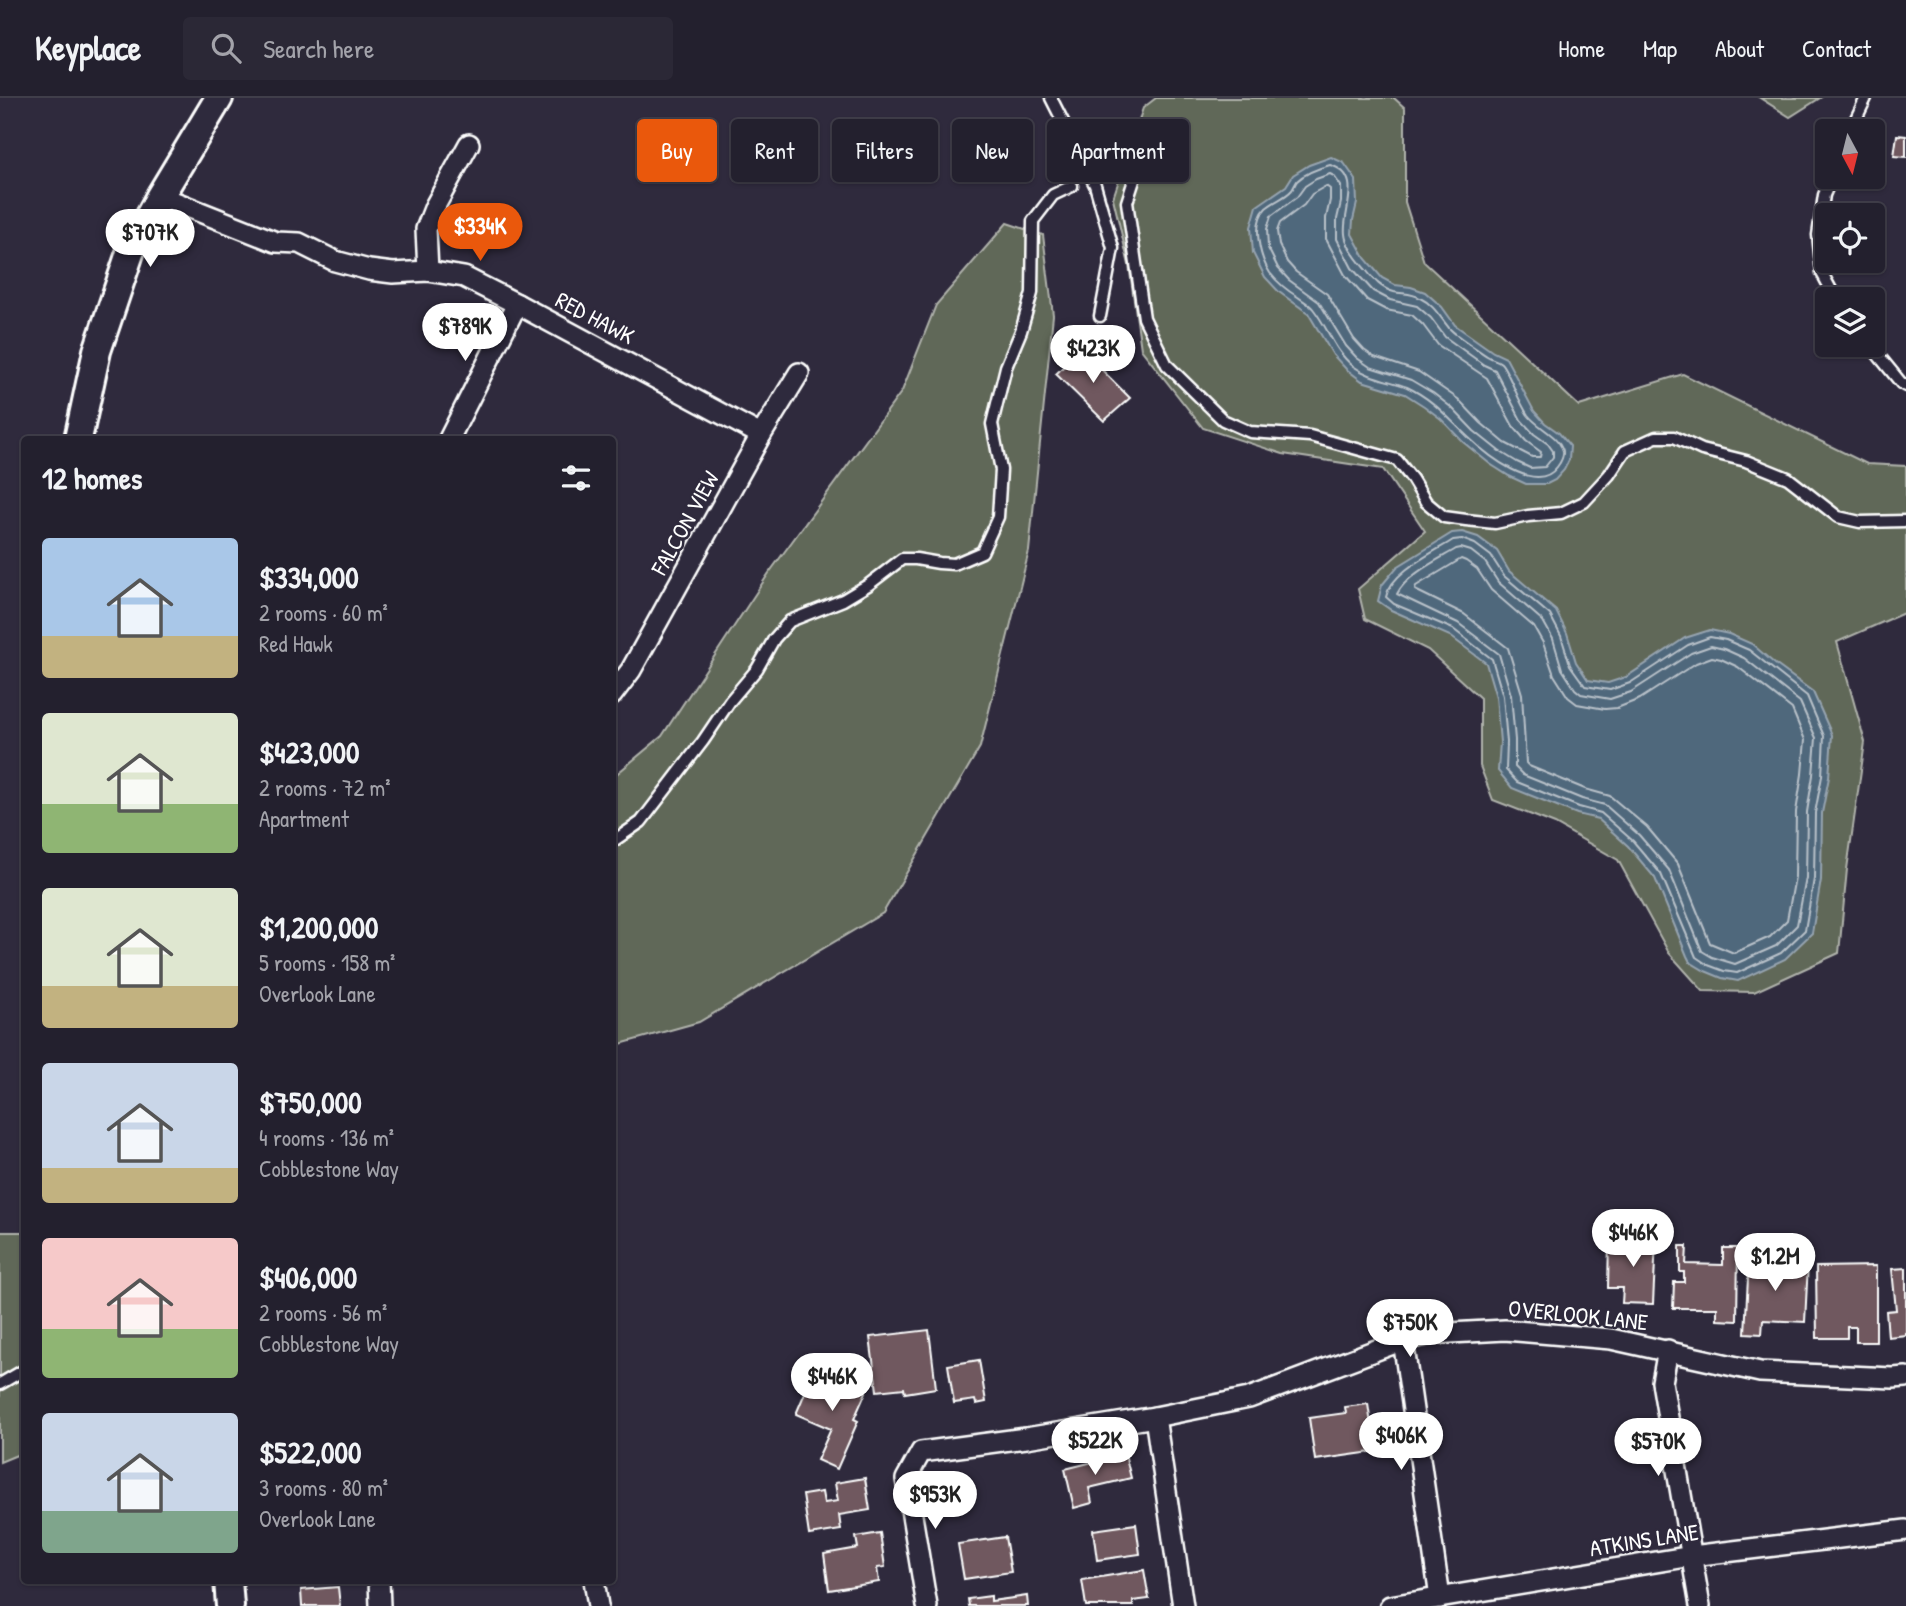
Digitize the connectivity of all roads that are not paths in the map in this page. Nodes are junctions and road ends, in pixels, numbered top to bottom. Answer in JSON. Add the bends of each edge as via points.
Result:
{"nodes":[{"id":1,"x":219,"y":98,"type":"edge"},
{"id":2,"x":1051,"y":98,"type":"edge"},
{"id":3,"x":1866,"y":98,"type":"edge"},
{"id":4,"x":1856,"y":119,"type":"edge"},
{"id":5,"x":469,"y":144,"type":"dead end"},
{"id":6,"x":1133,"y":182,"type":"edge"},
{"id":7,"x":1072,"y":186,"type":"dead end"},
{"id":8,"x":1827,"y":189,"type":"edge"},
{"id":9,"x":160,"y":196,"type":"junction"},
{"id":10,"x":428,"y":271,"type":"junction"},
{"id":11,"x":1829,"y":287,"type":"edge"},
{"id":12,"x":517,"y":304,"type":"junction"},
{"id":13,"x":1100,"y":316,"type":"dead end"},
{"id":14,"x":1879,"y":357,"type":"edge"},
{"id":15,"x":799,"y":373,"type":"dead end"},
{"id":16,"x":1906,"y":386,"type":"edge"},
{"id":17,"x":761,"y":435,"type":"junction"},
{"id":18,"x":79,"y":436,"type":"edge"},
{"id":19,"x":451,"y":436,"type":"edge"},
{"id":20,"x":1906,"y":521,"type":"edge"},
{"id":21,"x":616,"y":690,"type":"edge"},
{"id":22,"x":616,"y":839,"type":"edge"},
{"id":23,"x":1403,"y":1340,"type":"junction"},
{"id":24,"x":1668,"y":1350,"type":"junction"},
{"id":25,"x":21,"y":1372,"type":"edge"},
{"id":26,"x":1906,"y":1377,"type":"edge"},
{"id":27,"x":0,"y":1384,"type":"edge"},
{"id":28,"x":1155,"y":1418,"type":"junction"},
{"id":29,"x":1906,"y":1530,"type":"edge"},
{"id":30,"x":1692,"y":1556,"type":"junction"},
{"id":31,"x":228,"y":1584,"type":"edge"},
{"id":32,"x":379,"y":1584,"type":"edge"},
{"id":33,"x":595,"y":1584,"type":"edge"},
{"id":34,"x":1440,"y":1598,"type":"junction"},
{"id":35,"x":230,"y":1606,"type":"edge"},
{"id":36,"x":380,"y":1606,"type":"edge"},
{"id":37,"x":598,"y":1606,"type":"edge"},
{"id":38,"x":927,"y":1606,"type":"edge"},
{"id":39,"x":1183,"y":1606,"type":"edge"},
{"id":40,"x":1390,"y":1606,"type":"edge"},
{"id":41,"x":1700,"y":1606,"type":"edge"}],
"edges":[{"from":1,"to":9,"type":"street"},
{"from":2,"to":13,"type":"lane","via":[[1095,185],[1113,248]]},
{"from":3,"to":4,"type":"lane"},
{"from":5,"to":10,"type":"street","via":[[426,229]]},
{"from":6,"to":20,"type":"lane","via":[[1127,202],[1144,318],[1167,365],[1223,420],[1250,432],[1310,436],[1396,460],[1426,502],[1444,517],[1466,520],[1495,523],[1561,513],[1584,502],[1625,451],[1656,438],[1674,437],[1788,478],[1838,517],[1860,522]]},
{"from":7,"to":22,"type":"lane","via":[[1053,195],[1033,221],[1032,293],[992,424],[1000,470],[998,517],[982,552],[954,564],[902,559],[843,600],[790,621],[641,822]]},
{"from":8,"to":11,"type":"lane","via":[[1818,235],[1822,274]]},
{"from":9,"to":10,"type":"street","name":"RED HAWK","via":[[276,242],[299,243],[335,261],[393,273]]},
{"from":9,"to":18,"type":"street","via":[[131,250],[97,351]]},
{"from":10,"to":12,"type":"street","name":"RED HAWK","via":[[464,277]]},
{"from":12,"to":17,"type":"street","name":"RED HAWK"},
{"from":12,"to":19,"type":"street"},
{"from":14,"to":16,"type":"lane"},
{"from":15,"to":17,"type":"street","name":"FALCON VIEW"},
{"from":17,"to":21,"type":"street","name":"FALCON VIEW"},
{"from":23,"to":24,"type":"street","name":"OVERLOOK LANE","via":[[1505,1331],[1611,1339]]},
{"from":23,"to":28,"type":"street","name":"OVERLOOK LANE","via":[[1249,1398]]},
{"from":23,"to":34,"type":"street"},
{"from":24,"to":26,"type":"street","name":"OVERLOOK LANE","via":[[1760,1372]]},
{"from":24,"to":30,"type":"street","via":[[1662,1382]]},
{"from":25,"to":27,"type":"lane"},
{"from":28,"to":38,"type":"street","name":"OVERLOOK LANE","via":[[921,1452],[906,1479]]},
{"from":28,"to":39,"type":"street"},
{"from":29,"to":30,"type":"street","name":"ATKINS LANE"},
{"from":30,"to":34,"type":"street","name":"ATKINS LANE"},
{"from":30,"to":41,"type":"street"},
{"from":31,"to":35,"type":"street"},
{"from":32,"to":36,"type":"street"},
{"from":33,"to":37,"type":"street"},
{"from":34,"to":40,"type":"street","name":"ATKINS LANE"}]}
